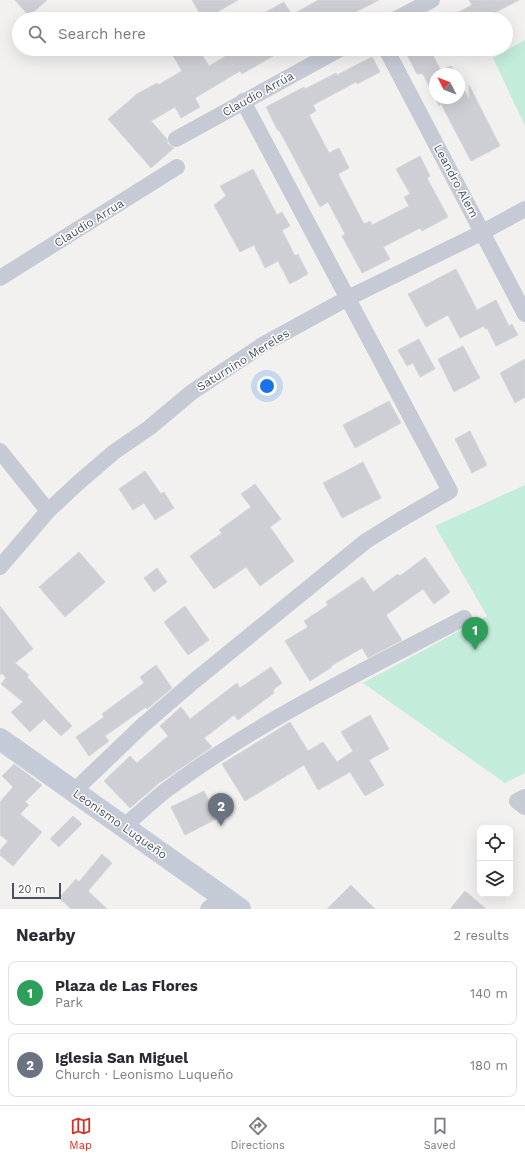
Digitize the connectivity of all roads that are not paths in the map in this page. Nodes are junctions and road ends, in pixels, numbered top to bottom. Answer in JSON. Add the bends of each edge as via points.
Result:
{"nodes":[{"id":1,"x":432,"y":0,"type":"edge"},
{"id":2,"x":409,"y":12,"type":"edge"},
{"id":3,"x":327,"y":56,"type":"edge"},
{"id":4,"x":390,"y":56,"type":"edge"},
{"id":5,"x":243,"y":101,"type":"junction"},
{"id":6,"x":176,"y":139,"type":"dead end"},
{"id":7,"x":177,"y":167,"type":"dead end"},
{"id":8,"x":525,"y":209,"type":"edge"},
{"id":9,"x":483,"y":232,"type":"junction"},
{"id":10,"x":0,"y":278,"type":"edge"},
{"id":11,"x":348,"y":298,"type":"junction"},
{"id":12,"x":524,"y":308,"type":"edge"},
{"id":13,"x":0,"y":451,"type":"edge"},
{"id":14,"x":48,"y":511,"type":"junction"},
{"id":15,"x":0,"y":567,"type":"edge"},
{"id":16,"x":464,"y":618,"type":"dead end"},
{"id":17,"x":2,"y":745,"type":"edge"},
{"id":18,"x":74,"y":791,"type":"junction"},
{"id":19,"x":525,"y":797,"type":"edge"},
{"id":20,"x":525,"y":807,"type":"edge"},
{"id":21,"x":124,"y":826,"type":"junction"},
{"id":22,"x":215,"y":903,"type":"edge"},
{"id":23,"x":240,"y":909,"type":"edge"}],
"edges":[{"from":1,"to":2,"type":"street"},
{"from":3,"to":5,"type":"street","name":"Claudio Arrúa"},
{"from":4,"to":9,"type":"street","name":"Leandro Alem"},
{"from":5,"to":6,"type":"street","name":"Claudio Arrúa"},
{"from":5,"to":11,"type":"street"},
{"from":7,"to":10,"type":"street","name":"Claudio Arrua"},
{"from":8,"to":9,"type":"street","name":"Saturnino Mereles"},
{"from":9,"to":11,"type":"street","name":"Saturnino Mereles"},
{"from":9,"to":12,"type":"street","name":"Leandro Alem"},
{"from":11,"to":14,"type":"street","name":"Saturnino Mereles","via":[[264,344],[192,392],[149,428],[114,452]]},
{"from":11,"to":18,"type":"street","via":[[450,491],[366,541],[193,682],[143,725]]},
{"from":13,"to":14,"type":"street"},
{"from":14,"to":15,"type":"street","name":"Saturnino Mereles"},
{"from":16,"to":21,"type":"street","via":[[270,722],[165,791]]},
{"from":17,"to":18,"type":"street","name":"Leonismo Luqueño"},
{"from":18,"to":21,"type":"street","name":"Leonismo Luqueño"},
{"from":19,"to":20,"type":"street","via":[[517,801]]},
{"from":21,"to":22,"type":"street","name":"Leonismo Luqueño"},
{"from":22,"to":23,"type":"street","name":"Leonismo Luqueño"}]}
